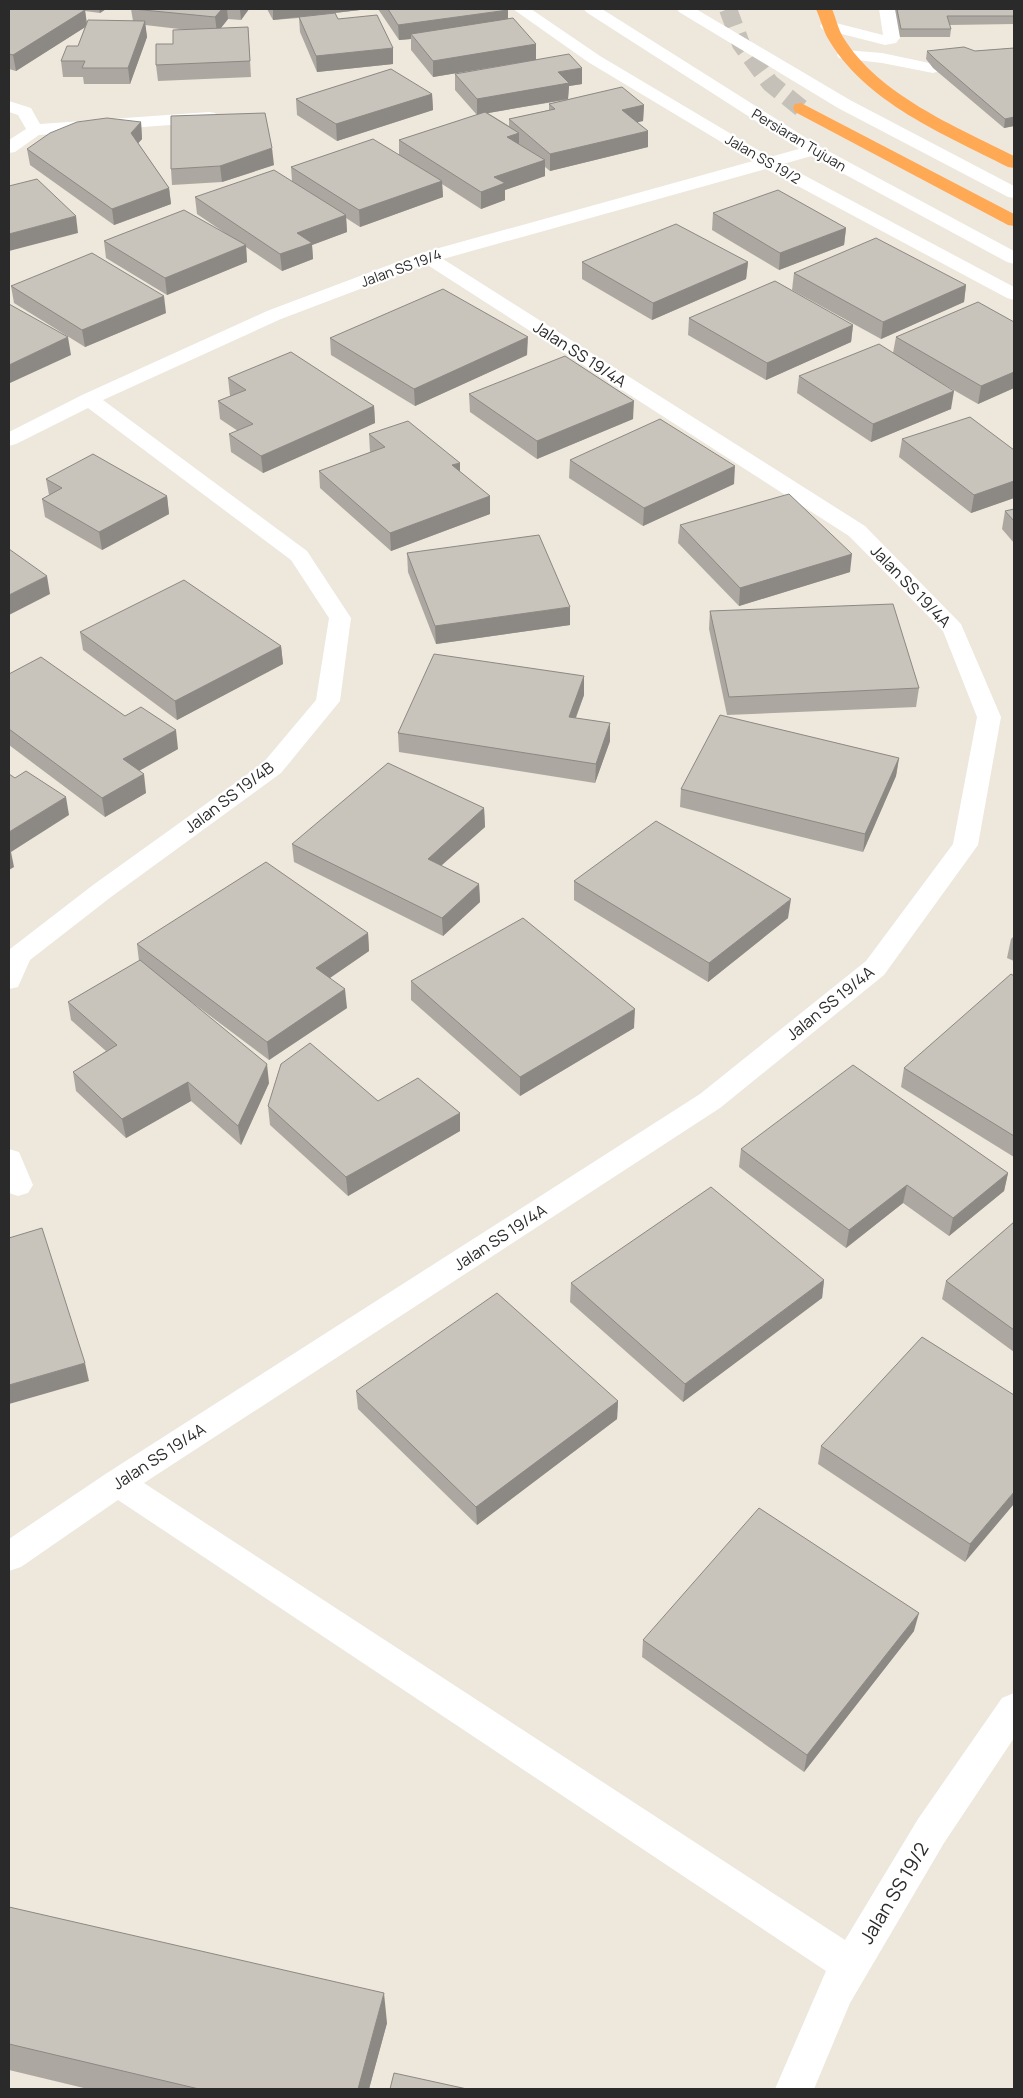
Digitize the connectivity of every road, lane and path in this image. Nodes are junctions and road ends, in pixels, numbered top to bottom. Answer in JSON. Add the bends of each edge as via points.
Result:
{"nodes":[{"id":1,"x":521,"y":9,"type":"edge"},
{"id":2,"x":592,"y":9,"type":"edge"},
{"id":3,"x":685,"y":9,"type":"edge"},
{"id":4,"x":824,"y":9,"type":"edge"},
{"id":5,"x":887,"y":9,"type":"edge"},
{"id":6,"x":828,"y":26,"type":"junction"},
{"id":7,"x":846,"y":55,"type":"junction"},
{"id":8,"x":934,"y":68,"type":"edge"},
{"id":9,"x":9,"y":106,"type":"edge"},
{"id":10,"x":801,"y":108,"type":"tunnel mouth"},
{"id":11,"x":226,"y":115,"type":"edge"},
{"id":12,"x":34,"y":130,"type":"junction"},
{"id":13,"x":9,"y":148,"type":"edge"},
{"id":14,"x":813,"y":150,"type":"junction"},
{"id":15,"x":1014,"y":163,"type":"edge"},
{"id":16,"x":770,"y":164,"type":"junction"},
{"id":17,"x":1014,"y":193,"type":"edge"},
{"id":18,"x":1014,"y":221,"type":"edge"},
{"id":19,"x":428,"y":257,"type":"junction"},
{"id":20,"x":1014,"y":258,"type":"edge"},
{"id":21,"x":1014,"y":294,"type":"edge"},
{"id":22,"x":89,"y":399,"type":"junction"},
{"id":23,"x":9,"y":440,"type":"edge"},
{"id":24,"x":9,"y":980,"type":"edge"},
{"id":25,"x":118,"y":1483,"type":"junction"},
{"id":26,"x":9,"y":1557,"type":"edge"},
{"id":27,"x":1014,"y":1708,"type":"edge"},
{"id":28,"x":850,"y":1966,"type":"junction"},
{"id":29,"x":795,"y":2089,"type":"edge"}],
"edges":[{"from":1,"to":16,"type":"street","name":"Jalan SS 19/2","via":[[594,59]]},
{"from":2,"to":14,"type":"street","name":"Persiaran Tujuan"},
{"from":3,"to":17,"type":"street","via":[[844,104]]},
{"from":4,"to":6,"type":"highway"},
{"from":5,"to":6,"type":"street","via":[[890,40]]},
{"from":6,"to":7,"type":"highway"},
{"from":7,"to":8,"type":"street"},
{"from":7,"to":15,"type":"highway","via":[[882,90]]},
{"from":9,"to":12,"type":"street","via":[[25,112]]},
{"from":10,"to":18,"type":"highway"},
{"from":11,"to":12,"type":"street"},
{"from":12,"to":13,"type":"street"},
{"from":14,"to":16,"type":"street","name":"Jalan SS 19/4"},
{"from":14,"to":20,"type":"street","name":"Persiaran Tujuan"},
{"from":16,"to":19,"type":"street","name":"Jalan SS 19/4"},
{"from":16,"to":21,"type":"street","name":"Jalan SS 19/2"},
{"from":19,"to":22,"type":"street","name":"Jalan SS 19/4","via":[[274,315]]},
{"from":19,"to":25,"type":"street","name":"Jalan SS 19/4A","via":[[857,531],[953,629],[989,717],[965,845],[875,968],[710,1101]]},
{"from":22,"to":23,"type":"street","name":"Jalan SS 19/4"},
{"from":22,"to":24,"type":"street","name":"Jalan SS 19/4B","via":[[299,556],[340,618],[328,701],[272,768],[19,955]]},
{"from":25,"to":26,"type":"street","name":"Jalan SS 19/4A"},
{"from":25,"to":28,"type":"street"},
{"from":27,"to":28,"type":"street","name":"Jalan SS 19/2","via":[[931,1831]]},
{"from":28,"to":29,"type":"street","name":"Jalan SS 19/2","via":[[836,1990]]}]}
